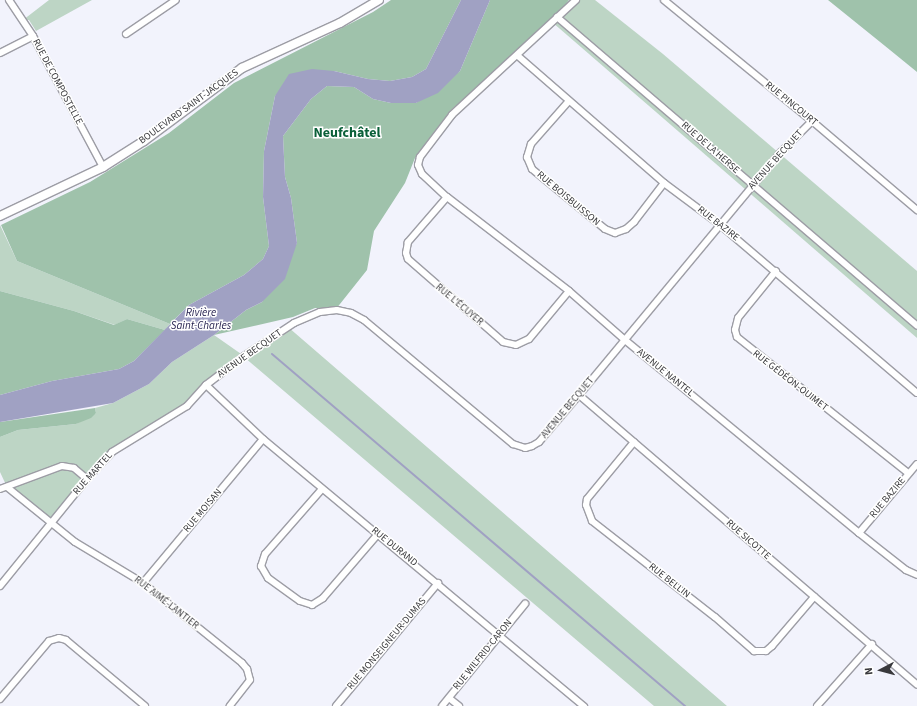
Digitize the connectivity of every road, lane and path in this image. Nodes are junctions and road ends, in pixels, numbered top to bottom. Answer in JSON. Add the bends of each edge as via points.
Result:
{"nodes":[{"id":1,"x":9,"y":0,"type":"edge"},
{"id":2,"x":176,"y":0,"type":"edge"},
{"id":3,"x":379,"y":0,"type":"edge"},
{"id":4,"x":576,"y":0,"type":"edge"},
{"id":5,"x":664,"y":0,"type":"edge"},
{"id":6,"x":557,"y":17,"type":"junction"},
{"id":7,"x":126,"y":34,"type":"dead end"},
{"id":8,"x":32,"y":36,"type":"junction"},
{"id":9,"x":0,"y":54,"type":"edge"},
{"id":10,"x":518,"y":56,"type":"junction"},
{"id":11,"x":568,"y":102,"type":"junction"},
{"id":12,"x":812,"y":121,"type":"junction"},
{"id":13,"x":102,"y":167,"type":"junction"},
{"id":14,"x":664,"y":183,"type":"junction"},
{"id":15,"x":753,"y":185,"type":"junction"},
{"id":16,"x":447,"y":197,"type":"junction"},
{"id":17,"x":917,"y":210,"type":"edge"},
{"id":18,"x":0,"y":216,"type":"edge"},
{"id":19,"x":719,"y":224,"type":"junction"},
{"id":20,"x":776,"y":271,"type":"junction"},
{"id":21,"x":569,"y":291,"type":"junction"},
{"id":22,"x":917,"y":326,"type":"edge"},
{"id":23,"x":625,"y":340,"type":"junction"},
{"id":24,"x":206,"y":385,"type":"junction"},
{"id":25,"x":917,"y":392,"type":"edge"},
{"id":26,"x":579,"y":395,"type":"junction"},
{"id":27,"x":263,"y":440,"type":"junction"},
{"id":28,"x":634,"y":442,"type":"junction"},
{"id":29,"x":917,"y":464,"type":"edge"},
{"id":30,"x":908,"y":473,"type":"junction"},
{"id":31,"x":87,"y":479,"type":"junction"},
{"id":32,"x":7,"y":487,"type":"junction"},
{"id":33,"x":322,"y":489,"type":"junction"},
{"id":34,"x":0,"y":490,"type":"edge"},
{"id":35,"x":51,"y":524,"type":"junction"},
{"id":36,"x":859,"y":532,"type":"junction"},
{"id":37,"x":378,"y":534,"type":"junction"},
{"id":38,"x":917,"y":576,"type":"edge"},
{"id":39,"x":143,"y":583,"type":"junction"},
{"id":40,"x":438,"y":583,"type":"junction"},
{"id":41,"x":0,"y":586,"type":"edge"},
{"id":42,"x":814,"y":597,"type":"junction"},
{"id":43,"x":525,"y":604,"type":"dead end"},
{"id":44,"x":499,"y":633,"type":"junction"},
{"id":45,"x":872,"y":644,"type":"junction"},
{"id":46,"x":917,"y":685,"type":"edge"},
{"id":47,"x":449,"y":698,"type":"junction"},
{"id":48,"x":0,"y":700,"type":"edge"},
{"id":49,"x":145,"y":706,"type":"edge"},
{"id":50,"x":230,"y":706,"type":"edge"},
{"id":51,"x":336,"y":706,"type":"edge"},
{"id":52,"x":442,"y":706,"type":"edge"},
{"id":53,"x":459,"y":706,"type":"edge"},
{"id":54,"x":584,"y":706,"type":"edge"},
{"id":55,"x":817,"y":706,"type":"edge"}],
"edges":[{"from":1,"to":8,"type":"street","name":"RUE DE COMPOSTELLE"},
{"from":2,"to":7,"type":"street"},
{"from":3,"to":13,"type":"street","name":"BOULEVARD SAINT-JACQUES","via":[[340,23],[231,75],[144,141]]},
{"from":4,"to":6,"type":"street"},
{"from":5,"to":12,"type":"street","name":"RUE PINCOURT"},
{"from":6,"to":10,"type":"street"},
{"from":6,"to":15,"type":"street","name":"RUE DE LA HERSE"},
{"from":8,"to":9,"type":"street"},
{"from":8,"to":13,"type":"street","name":"RUE DE COMPOSTELLE"},
{"from":10,"to":11,"type":"street","name":"RUE BAZIRE"},
{"from":10,"to":16,"type":"street","name":"AVENUE NANTEL","via":[[452,115],[425,149],[418,165],[428,181]]},
{"from":11,"to":14,"type":"street","name":"RUE BAZIRE"},
{"from":11,"to":14,"type":"street","name":"RUE BOISBUISSON","via":[[531,144],[526,157],[532,169],[605,229],[615,233],[626,229],[634,222]]},
{"from":12,"to":15,"type":"street","name":"AVENUE BECQUET"},
{"from":12,"to":17,"type":"street","name":"RUE PINCOURT"},
{"from":13,"to":18,"type":"street","name":"BOULEVARD SAINT-JACQUES"},
{"from":14,"to":19,"type":"street","name":"RUE BAZIRE"},
{"from":15,"to":19,"type":"street","name":"AVENUE BECQUET"},
{"from":15,"to":22,"type":"street","name":"RUE DE LA HERSE"},
{"from":16,"to":21,"type":"street","name":"AVENUE NANTEL"},
{"from":16,"to":21,"type":"street","name":"RUE L'ÉCUYER","via":[[408,242],[408,259],[503,342],[516,345],[529,339]]},
{"from":19,"to":20,"type":"street","name":"RUE BAZIRE"},
{"from":19,"to":23,"type":"street","name":"AVENUE BECQUET"},
{"from":20,"to":25,"type":"street","name":"RUE BAZIRE"},
{"from":20,"to":30,"type":"street","name":"RUE GÉDÉON-OUIMET","via":[[738,318],[735,330],[737,337]]},
{"from":21,"to":23,"type":"street","name":"AVENUE NANTEL"},
{"from":23,"to":26,"type":"street","name":"AVENUE BECQUET"},
{"from":23,"to":36,"type":"street","name":"AVENUE NANTEL"},
{"from":24,"to":26,"type":"street","name":"AVENUE BECQUET","via":[[294,323],[320,312],[337,310],[352,313],[364,320],[519,447],[525,448],[539,442]]},
{"from":24,"to":27,"type":"street","name":"RUE DURAND"},
{"from":24,"to":31,"type":"street","name":"RUE MARTEL","via":[[187,406],[123,444]]},
{"from":26,"to":28,"type":"street","name":"RUE SICOTTE"},
{"from":27,"to":33,"type":"street","name":"RUE DURAND"},
{"from":27,"to":39,"type":"street","name":"RUE MOISAN"},
{"from":28,"to":42,"type":"street","name":"RUE SICOTTE"},
{"from":28,"to":42,"type":"street","name":"RUE BELLIN","via":[[587,499],[587,509],[592,521],[715,617],[754,651],[766,651],[772,646]]},
{"from":29,"to":30,"type":"street","name":"RUE BAZIRE"},
{"from":30,"to":36,"type":"street","name":"RUE BAZIRE"},
{"from":31,"to":32,"type":"street","via":[[74,468],[62,466]]},
{"from":31,"to":35,"type":"street","name":"RUE MARTEL"},
{"from":32,"to":34,"type":"street"},
{"from":32,"to":35,"type":"street","name":"RUE AIMÉ-LANTIER"},
{"from":33,"to":37,"type":"street","name":"RUE DURAND"},
{"from":33,"to":37,"type":"street","via":[[265,554],[261,566],[268,578],[300,601],[312,605],[323,598]]},
{"from":35,"to":39,"type":"street","name":"RUE AIMÉ-LANTIER","via":[[75,542]]},
{"from":35,"to":41,"type":"street","name":"RUE MARTEL"},
{"from":36,"to":38,"type":"street","name":"AVENUE NANTEL"},
{"from":37,"to":40,"type":"street","name":"RUE DURAND"},
{"from":39,"to":50,"type":"street","name":"RUE AIMÉ-LANTIER","via":[[247,669],[250,680],[248,685]]},
{"from":40,"to":44,"type":"street","name":"RUE DURAND"},
{"from":40,"to":51,"type":"street","name":"RUE MONSEIGNEUR-DUMAS"},
{"from":42,"to":45,"type":"street","name":"RUE SICOTTE"},
{"from":43,"to":44,"type":"street","name":"RUE WILFRID-CARON"},
{"from":44,"to":47,"type":"street","name":"RUE WILFRID-CARON"},
{"from":44,"to":54,"type":"street","name":"RUE DURAND"},
{"from":45,"to":46,"type":"street","name":"RUE SICOTTE"},
{"from":45,"to":55,"type":"street"},
{"from":47,"to":52,"type":"street","name":"RUE WILFRID-CARON"},
{"from":47,"to":53,"type":"street"},
{"from":48,"to":49,"type":"street","via":[[49,641],[59,638],[66,640]]}]}
